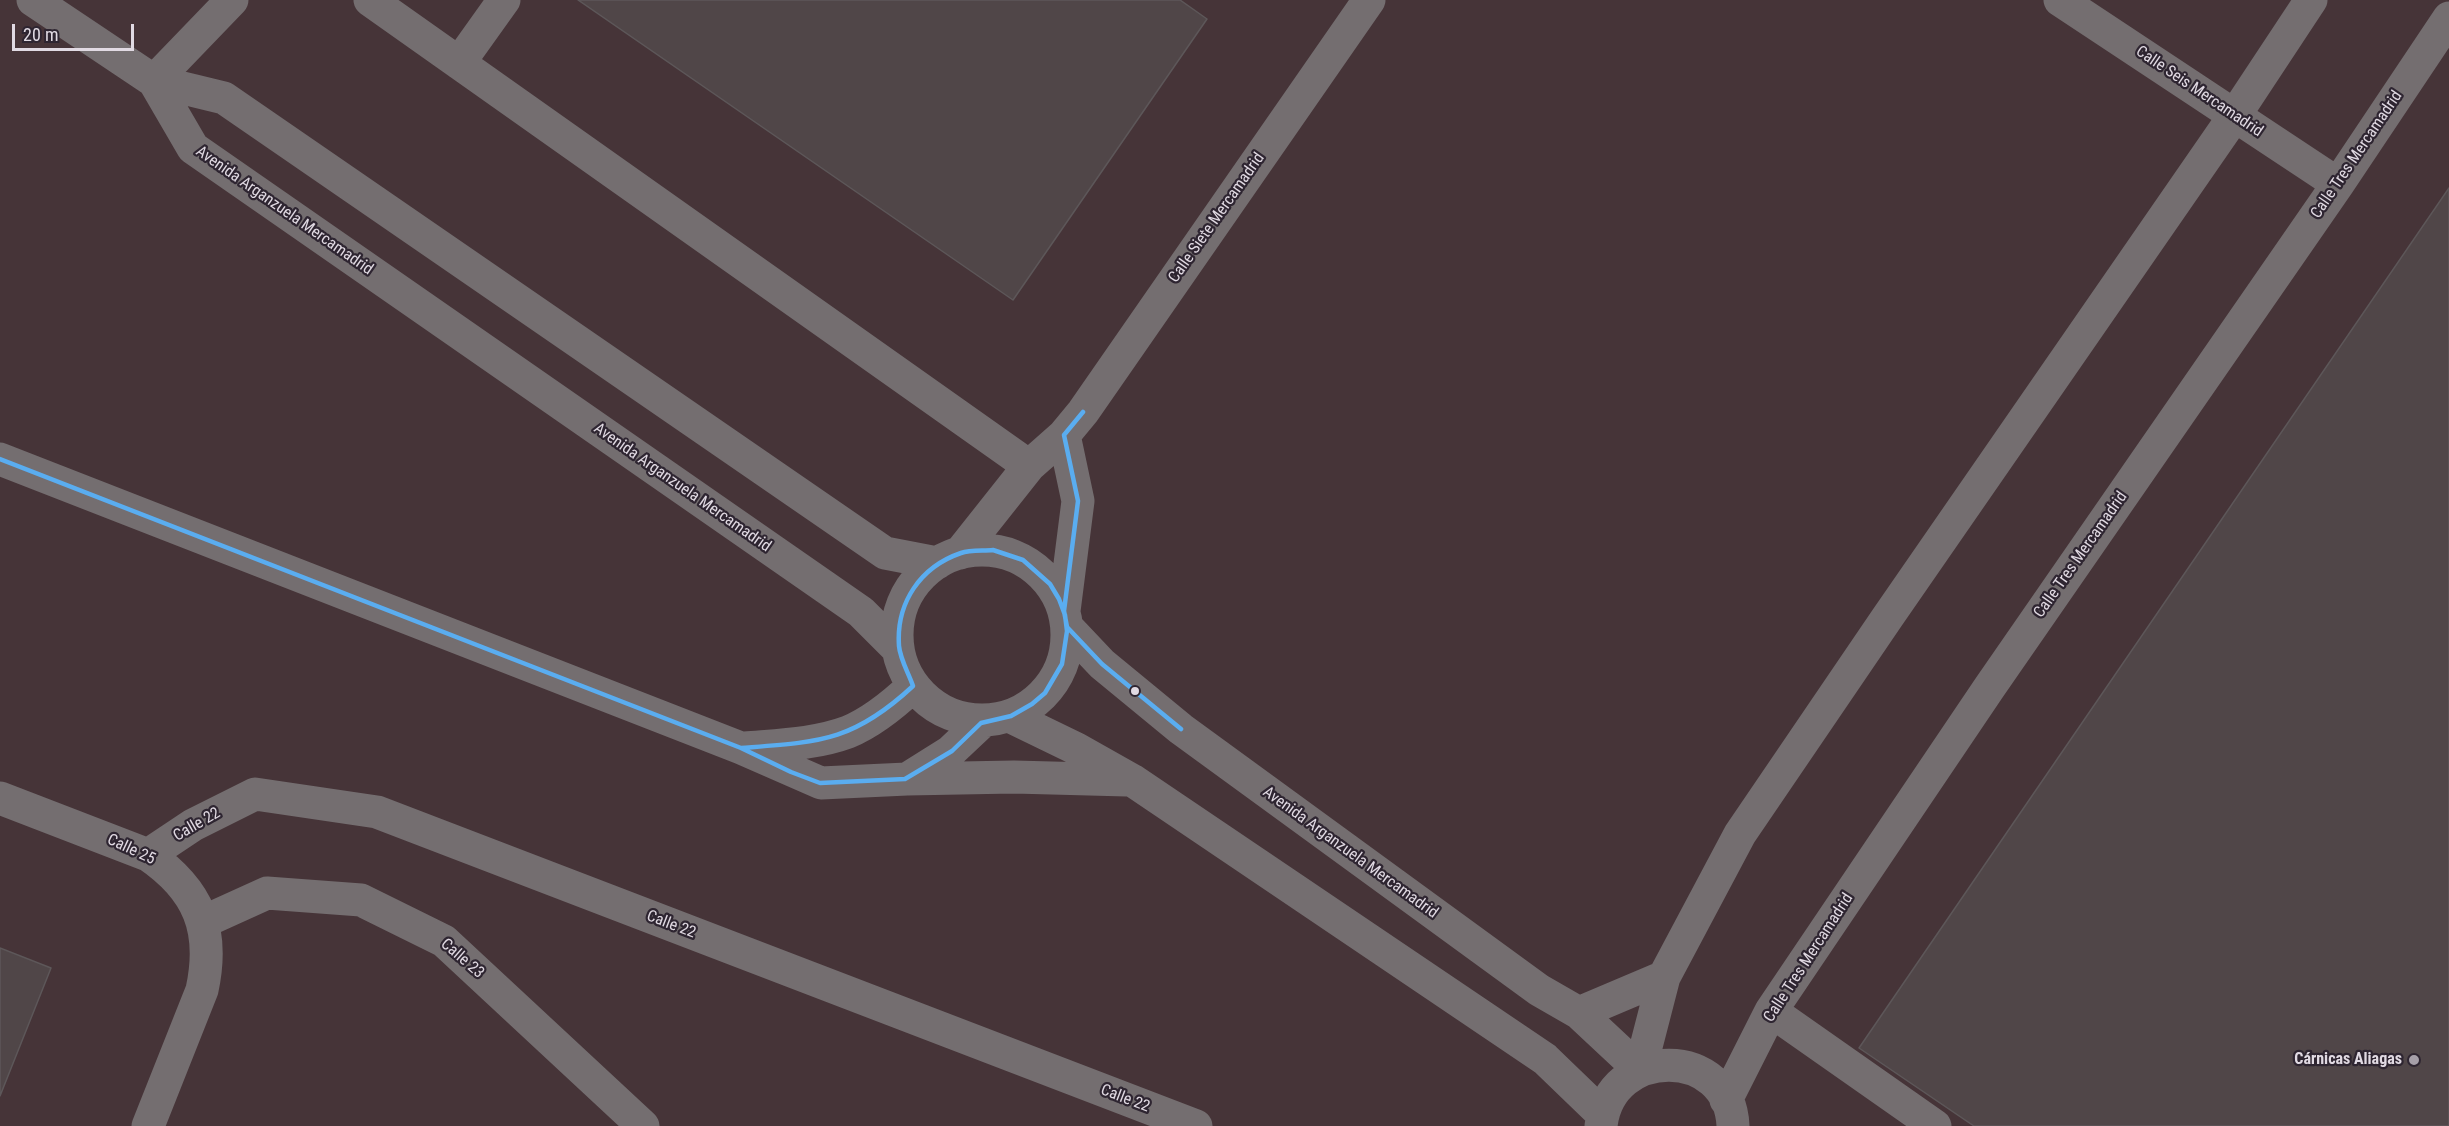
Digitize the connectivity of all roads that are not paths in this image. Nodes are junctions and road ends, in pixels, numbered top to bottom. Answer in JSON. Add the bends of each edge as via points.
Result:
{"nodes":[{"id":1,"x":33,"y":0,"type":"edge"},
{"id":2,"x":232,"y":0,"type":"edge"},
{"id":3,"x":370,"y":0,"type":"edge"},
{"id":4,"x":504,"y":0,"type":"edge"},
{"id":5,"x":1369,"y":0,"type":"edge"},
{"id":6,"x":2060,"y":0,"type":"edge"},
{"id":7,"x":2311,"y":0,"type":"edge"},
{"id":8,"x":2449,"y":18,"type":"edge"},
{"id":9,"x":459,"y":63,"type":"junction"},
{"id":10,"x":154,"y":81,"type":"junction"},
{"id":11,"x":2235,"y":115,"type":"junction"},
{"id":12,"x":2338,"y":184,"type":"junction"},
{"id":13,"x":1064,"y":435,"type":"junction"},
{"id":14,"x":0,"y":459,"type":"edge"},
{"id":15,"x":1029,"y":466,"type":"junction"},
{"id":16,"x":948,"y":558,"type":"junction"},
{"id":17,"x":1066,"y":619,"type":"junction"},
{"id":18,"x":898,"y":649,"type":"junction"},
{"id":19,"x":913,"y":686,"type":"junction"},
{"id":20,"x":996,"y":719,"type":"junction"},
{"id":21,"x":741,"y":748,"type":"junction"},
{"id":22,"x":907,"y":779,"type":"junction"},
{"id":23,"x":1132,"y":780,"type":"junction"},
{"id":24,"x":0,"y":798,"type":"edge"},
{"id":25,"x":148,"y":855,"type":"junction"},
{"id":26,"x":203,"y":922,"type":"junction"},
{"id":27,"x":1664,"y":977,"type":"junction"},
{"id":28,"x":1771,"y":1011,"type":"junction"},
{"id":29,"x":1579,"y":1013,"type":"junction"},
{"id":30,"x":1640,"y":1070,"type":"junction"},
{"id":31,"x":1729,"y":1113,"type":"edge"},
{"id":32,"x":1602,"y":1120,"type":"edge"},
{"id":33,"x":148,"y":1126,"type":"edge"},
{"id":34,"x":643,"y":1126,"type":"edge"},
{"id":35,"x":1196,"y":1126,"type":"edge"},
{"id":36,"x":1935,"y":1126,"type":"edge"}],
"edges":[{"from":1,"to":10,"type":"lane"},
{"from":2,"to":10,"type":"lane"},
{"from":3,"to":9,"type":"lane"},
{"from":4,"to":9,"type":"lane"},
{"from":5,"to":13,"type":"lane","name":"Calle Siete Mercamadrid"},
{"from":6,"to":11,"type":"lane","name":"Calle Seis Mercamadrid"},
{"from":7,"to":11,"type":"lane"},
{"from":8,"to":12,"type":"lane","name":"Calle Tres Mercamadrid"},
{"from":9,"to":15,"type":"lane"},
{"from":10,"to":16,"type":"lane","via":[[224,98],[885,553]]},
{"from":10,"to":18,"type":"lane","name":"Avenida Arganzuela Mercamadrid","via":[[193,148],[861,612]]},
{"from":11,"to":12,"type":"lane","name":"Calle Seis Mercamadrid"},
{"from":11,"to":27,"type":"lane","via":[[1740,834]]},
{"from":12,"to":28,"type":"lane","name":"Calle Tres Mercamadrid"},
{"from":13,"to":15,"type":"lane","name":"Calle Siete Mercamadrid"},
{"from":13,"to":17,"type":"lane","via":[[1078,501]]},
{"from":14,"to":21,"type":"lane"},
{"from":15,"to":16,"type":"lane","name":"Calle Siete Mercamadrid"},
{"from":16,"to":17,"type":"lane","via":[[981,550],[1003,552],[1024,561],[1042,573],[1056,591]]},
{"from":16,"to":18,"type":"lane","via":[[918,579],[904,600],[897,624]]},
{"from":17,"to":20,"type":"lane","via":[[1068,637],[1063,663],[1051,686],[1032,704]]},
{"from":17,"to":29,"type":"lane","name":"Avenida Arganzuela Mercamadrid","via":[[1102,664],[1181,729],[1539,990]]},
{"from":18,"to":19,"type":"lane"},
{"from":19,"to":20,"type":"lane","via":[[944,712],[963,719]]},
{"from":19,"to":21,"type":"lane","via":[[889,708],[848,732],[801,743]]},
{"from":20,"to":22,"type":"lane"},
{"from":20,"to":23,"type":"lane","via":[[1077,749]]},
{"from":21,"to":22,"type":"lane","via":[[821,783]]},
{"from":22,"to":23,"type":"lane"},
{"from":23,"to":32,"type":"lane","via":[[1545,1059]]},
{"from":24,"to":25,"type":"lane","name":"Calle 25"},
{"from":25,"to":26,"type":"lane","name":"Calle 25","via":[[183,884]]},
{"from":25,"to":35,"type":"lane","name":"Calle 22","via":[[193,825],[255,794],[377,812]]},
{"from":26,"to":33,"type":"lane","name":"Calle 25","via":[[207,968],[202,990]]},
{"from":26,"to":34,"type":"lane","name":"Calle 23","via":[[267,893],[361,900],[444,941]]},
{"from":27,"to":29,"type":"lane"},
{"from":27,"to":30,"type":"lane"},
{"from":28,"to":31,"type":"lane","name":"Calle Tres Mercamadrid"},
{"from":28,"to":36,"type":"lane"},
{"from":29,"to":30,"type":"lane","name":"Avenida Arganzuela Mercamadrid"},
{"from":30,"to":31,"type":"lane","via":[[1679,1065],[1698,1072],[1714,1083]]},
{"from":30,"to":32,"type":"lane","via":[[1623,1080],[1610,1095]]}]}
